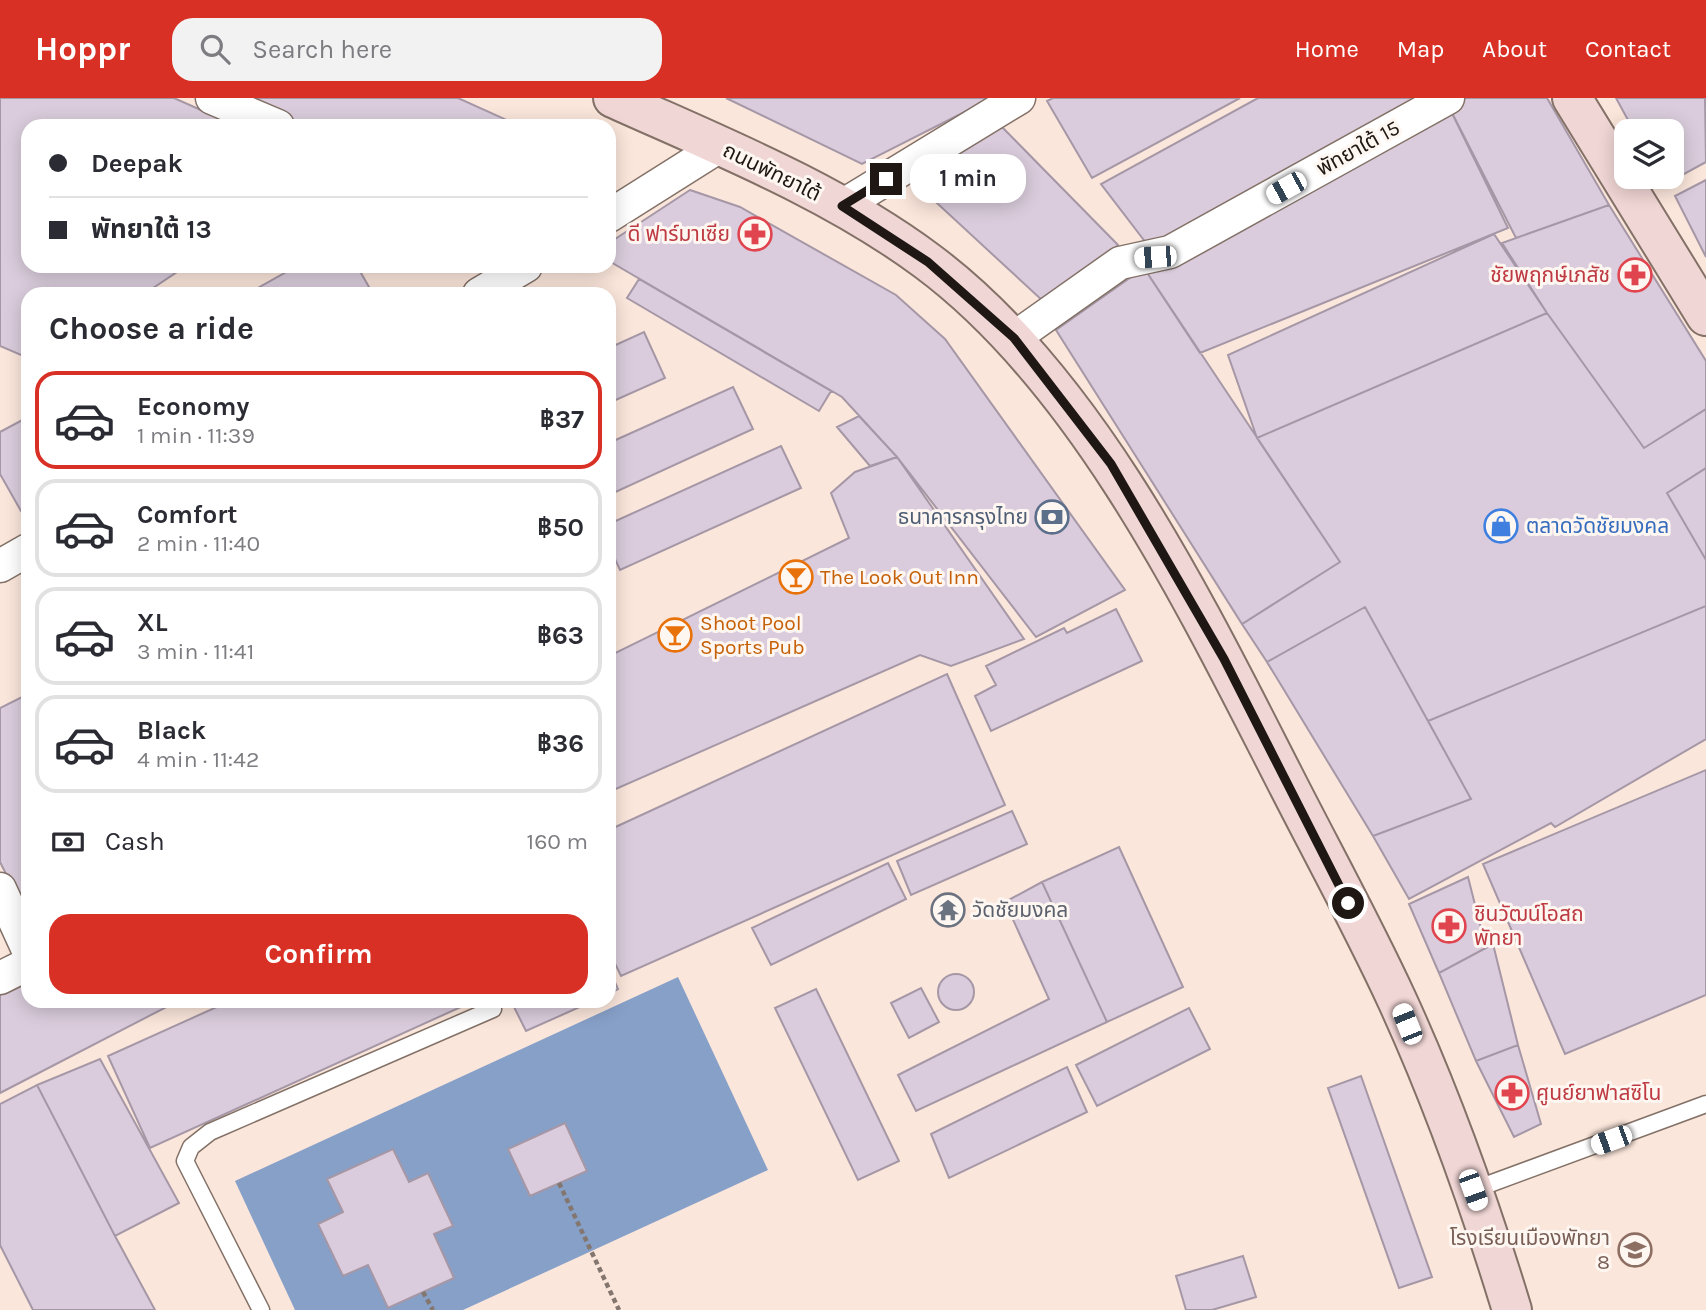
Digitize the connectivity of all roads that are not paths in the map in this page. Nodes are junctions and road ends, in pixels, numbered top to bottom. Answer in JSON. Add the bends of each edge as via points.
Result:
{"nodes":[{"id":1,"x":212,"y":98,"type":"edge"},
{"id":2,"x":613,"y":98,"type":"edge"},
{"id":3,"x":1019,"y":98,"type":"edge"},
{"id":4,"x":1448,"y":98,"type":"edge"},
{"id":5,"x":1572,"y":98,"type":"edge"},
{"id":6,"x":262,"y":119,"type":"edge"},
{"id":7,"x":720,"y":146,"type":"junction"},
{"id":8,"x":842,"y":206,"type":"junction"},
{"id":9,"x":616,"y":212,"type":"edge"},
{"id":10,"x":514,"y":273,"type":"edge"},
{"id":11,"x":491,"y":287,"type":"edge"},
{"id":12,"x":1706,"y":316,"type":"edge"},
{"id":13,"x":1014,"y":338,"type":"junction"},
{"id":14,"x":21,"y":554,"type":"edge"},
{"id":15,"x":0,"y":566,"type":"edge"},
{"id":16,"x":0,"y":889,"type":"edge"},
{"id":17,"x":21,"y":935,"type":"edge"},
{"id":18,"x":21,"y":968,"type":"edge"},
{"id":19,"x":0,"y":978,"type":"edge"},
{"id":20,"x":493,"y":1009,"type":"dead end"},
{"id":21,"x":1706,"y":1104,"type":"edge"},
{"id":22,"x":1473,"y":1190,"type":"junction"},
{"id":23,"x":261,"y":1310,"type":"edge"},
{"id":24,"x":1512,"y":1310,"type":"edge"}],
"edges":[{"from":1,"to":6,"type":"street"},
{"from":2,"to":7,"type":"main road","name":"ถนนพัทยาใต้"},
{"from":3,"to":8,"type":"street"},
{"from":4,"to":13,"type":"street","name":"พัทยาใต้ 15","via":[[1170,252],[1120,263]]},
{"from":5,"to":12,"type":"main road"},
{"from":7,"to":8,"type":"main road","name":"ถนนพัทยาใต้"},
{"from":7,"to":9,"type":"street"},
{"from":8,"to":13,"type":"main road","name":"ถนนพัทยาใต้","via":[[928,262]]},
{"from":10,"to":11,"type":"street"},
{"from":13,"to":22,"type":"main road","name":"ถนนพัทยาใต้","via":[[1111,464],[1224,659],[1397,1001]]},
{"from":14,"to":15,"type":"street"},
{"from":16,"to":17,"type":"street"},
{"from":18,"to":19,"type":"street"},
{"from":20,"to":23,"type":"lane","via":[[210,1132],[191,1147],[185,1161]]},
{"from":21,"to":22,"type":"lane"},
{"from":22,"to":24,"type":"main road","name":"ถนนพัทยาใต้"}]}
